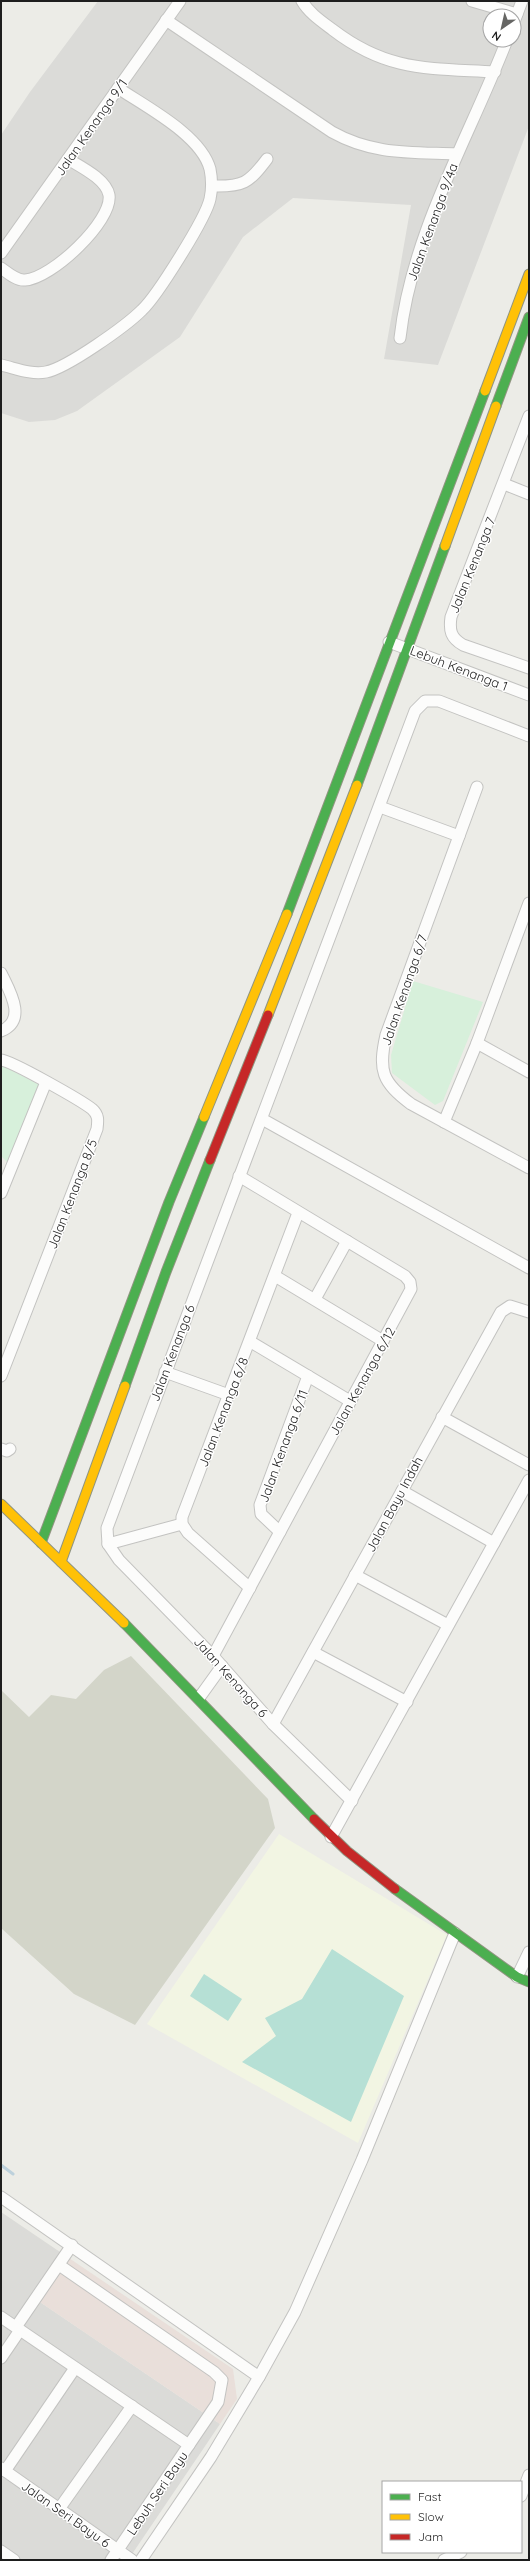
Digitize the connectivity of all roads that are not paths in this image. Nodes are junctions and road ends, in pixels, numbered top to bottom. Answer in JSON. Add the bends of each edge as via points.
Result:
{"nodes":[{"id":1,"x":180,"y":1,"type":"edge"},
{"id":2,"x":302,"y":1,"type":"edge"},
{"id":3,"x":472,"y":1,"type":"edge"},
{"id":4,"x":490,"y":8,"type":"edge"},
{"id":5,"x":166,"y":20,"type":"junction"},
{"id":6,"x":504,"y":48,"type":"edge"},
{"id":7,"x":495,"y":72,"type":"junction"},
{"id":8,"x":118,"y":88,"type":"junction"},
{"id":9,"x":457,"y":154,"type":"junction"},
{"id":10,"x":267,"y":158,"type":"dead end"},
{"id":11,"x":68,"y":159,"type":"junction"},
{"id":12,"x":212,"y":186,"type":"junction"},
{"id":13,"x":1,"y":253,"type":"edge"},
{"id":14,"x":1,"y":268,"type":"edge"},
{"id":15,"x":529,"y":274,"type":"edge"},
{"id":16,"x":529,"y":317,"type":"edge"},
{"id":17,"x":400,"y":338,"type":"dead end"},
{"id":18,"x":1,"y":365,"type":"edge"},
{"id":19,"x":529,"y":416,"type":"edge"},
{"id":20,"x":504,"y":484,"type":"junction"},
{"id":21,"x":529,"y":494,"type":"edge"},
{"id":22,"x":389,"y":642,"type":"junction"},
{"id":23,"x":406,"y":648,"type":"junction"},
{"id":24,"x":529,"y":668,"type":"edge"},
{"id":25,"x":529,"y":694,"type":"edge"},
{"id":26,"x":529,"y":736,"type":"edge"},
{"id":27,"x":477,"y":787,"type":"dead end"},
{"id":28,"x":380,"y":807,"type":"junction"},
{"id":29,"x":459,"y":836,"type":"junction"},
{"id":30,"x":529,"y":903,"type":"edge"},
{"id":31,"x":526,"y":918,"type":"edge"},
{"id":32,"x":1,"y":973,"type":"edge"},
{"id":33,"x":1,"y":1031,"type":"edge"},
{"id":34,"x":477,"y":1043,"type":"junction"},
{"id":35,"x":1,"y":1060,"type":"edge"},
{"id":36,"x":529,"y":1072,"type":"edge"},
{"id":37,"x":46,"y":1082,"type":"junction"},
{"id":38,"x":262,"y":1119,"type":"junction"},
{"id":39,"x":444,"y":1122,"type":"junction"},
{"id":40,"x":529,"y":1168,"type":"edge"},
{"id":41,"x":5,"y":1170,"type":"edge"},
{"id":42,"x":240,"y":1176,"type":"junction"},
{"id":43,"x":1,"y":1193,"type":"edge"},
{"id":44,"x":298,"y":1213,"type":"junction"},
{"id":45,"x":347,"y":1241,"type":"junction"},
{"id":46,"x":529,"y":1268,"type":"edge"},
{"id":47,"x":275,"y":1276,"type":"junction"},
{"id":48,"x":315,"y":1300,"type":"junction"},
{"id":49,"x":529,"y":1312,"type":"edge"},
{"id":50,"x":251,"y":1342,"type":"junction"},
{"id":51,"x":383,"y":1342,"type":"junction"},
{"id":52,"x":4,"y":1357,"type":"edge"},
{"id":53,"x":165,"y":1372,"type":"junction"},
{"id":54,"x":1,"y":1376,"type":"edge"},
{"id":55,"x":308,"y":1376,"type":"junction"},
{"id":56,"x":229,"y":1395,"type":"junction"},
{"id":57,"x":350,"y":1401,"type":"junction"},
{"id":58,"x":442,"y":1417,"type":"junction"},
{"id":59,"x":529,"y":1465,"type":"edge"},
{"id":60,"x":529,"y":1480,"type":"edge"},
{"id":61,"x":402,"y":1491,"type":"junction"},
{"id":62,"x":1,"y":1504,"type":"edge"},
{"id":63,"x":182,"y":1524,"type":"junction"},
{"id":64,"x":280,"y":1532,"type":"junction"},
{"id":65,"x":494,"y":1542,"type":"junction"},
{"id":66,"x":41,"y":1543,"type":"junction"},
{"id":67,"x":108,"y":1544,"type":"junction"},
{"id":68,"x":61,"y":1562,"type":"junction"},
{"id":69,"x":355,"y":1575,"type":"junction"},
{"id":70,"x":250,"y":1588,"type":"junction"},
{"id":71,"x":448,"y":1625,"type":"junction"},
{"id":72,"x":314,"y":1652,"type":"junction"},
{"id":73,"x":213,"y":1656,"type":"junction"},
{"id":74,"x":222,"y":1666,"type":"junction"},
{"id":75,"x":198,"y":1698,"type":"junction"},
{"id":76,"x":407,"y":1702,"type":"junction"},
{"id":77,"x":273,"y":1724,"type":"junction"},
{"id":78,"x":352,"y":1801,"type":"junction"},
{"id":79,"x":331,"y":1837,"type":"junction"},
{"id":80,"x":455,"y":1933,"type":"junction"},
{"id":81,"x":529,"y":1952,"type":"edge"},
{"id":82,"x":518,"y":1977,"type":"junction"},
{"id":83,"x":529,"y":1982,"type":"edge"},
{"id":84,"x":1,"y":2197,"type":"edge"},
{"id":85,"x":72,"y":2245,"type":"junction"},
{"id":86,"x":59,"y":2265,"type":"junction"},
{"id":87,"x":1,"y":2317,"type":"edge"},
{"id":88,"x":18,"y":2328,"type":"junction"},
{"id":89,"x":1,"y":2358,"type":"edge"},
{"id":90,"x":76,"y":2368,"type":"junction"},
{"id":91,"x":259,"y":2378,"type":"junction"},
{"id":92,"x":132,"y":2406,"type":"junction"},
{"id":93,"x":188,"y":2445,"type":"junction"},
{"id":94,"x":3,"y":2470,"type":"edge"},
{"id":95,"x":529,"y":2474,"type":"edge"},
{"id":96,"x":522,"y":2493,"type":"edge"},
{"id":97,"x":58,"y":2509,"type":"junction"},
{"id":98,"x":118,"y":2550,"type":"junction"},
{"id":99,"x":1,"y":2551,"type":"edge"},
{"id":100,"x":459,"y":2553,"type":"edge"},
{"id":101,"x":14,"y":2560,"type":"edge"},
{"id":102,"x":111,"y":2560,"type":"edge"},
{"id":103,"x":132,"y":2560,"type":"edge"},
{"id":104,"x":141,"y":2560,"type":"edge"},
{"id":105,"x":444,"y":2560,"type":"edge"}],
"edges":[{"from":1,"to":5,"type":"street","name":"Jalan Kenanga 9/1"},
{"from":2,"to":7,"type":"street","via":[[312,15],[335,32],[364,51],[388,62],[417,67]]},
{"from":3,"to":4,"type":"street"},
{"from":5,"to":8,"type":"street","name":"Jalan Kenanga 9/1"},
{"from":5,"to":9,"type":"street","via":[[352,143],[392,152]]},
{"from":6,"to":7,"type":"street","name":"Jalan Kenanga 9/4a"},
{"from":7,"to":9,"type":"street","name":"Jalan Kenanga 9/4a"},
{"from":8,"to":11,"type":"street","name":"Jalan Kenanga 9/1"},
{"from":8,"to":12,"type":"street","via":[[183,133],[202,151],[210,169]]},
{"from":9,"to":17,"type":"street","name":"Jalan Kenanga 9/4a","via":[[420,247],[404,306]]},
{"from":10,"to":12,"type":"street","via":[[254,177],[245,183]]},
{"from":11,"to":13,"type":"street","name":"Jalan Kenanga 9/1"},
{"from":11,"to":14,"type":"street","via":[[96,178],[109,194],[109,201],[97,224],[82,244],[37,278],[24,280]]},
{"from":12,"to":18,"type":"street","via":[[203,218],[152,298],[132,319],[60,368],[45,373],[31,373]]},
{"from":15,"to":22,"type":"street"},
{"from":16,"to":23,"type":"street"},
{"from":19,"to":20,"type":"street","name":"Jalan Kenanga 7"},
{"from":20,"to":21,"type":"street"},
{"from":20,"to":24,"type":"street","name":"Jalan Kenanga 7","via":[[451,617],[449,629],[455,640],[464,645]]},
{"from":22,"to":23,"type":"street","name":"Lebuh Kenanga 1"},
{"from":22,"to":66,"type":"street","via":[[282,927],[169,1202]]},
{"from":23,"to":25,"type":"street","name":"Lebuh Kenanga 1"},
{"from":23,"to":68,"type":"street","via":[[291,962],[237,1090],[166,1272]]},
{"from":26,"to":28,"type":"street","name":"Jalan Kenanga 6","via":[[439,701],[425,701],[410,721]]},
{"from":27,"to":29,"type":"street","name":"Jalan Kenanga 6/7"},
{"from":28,"to":29,"type":"street"},
{"from":28,"to":38,"type":"street","name":"Jalan Kenanga 6"},
{"from":29,"to":39,"type":"street","name":"Jalan Kenanga 6/7","via":[[386,1035],[381,1057],[383,1076],[394,1091],[411,1104]]},
{"from":30,"to":31,"type":"street"},
{"from":31,"to":34,"type":"street"},
{"from":32,"to":33,"type":"street","via":[[16,1011],[13,1021]]},
{"from":34,"to":36,"type":"street"},
{"from":34,"to":39,"type":"street"},
{"from":35,"to":37,"type":"street","name":"Jalan Kenanga 8/5"},
{"from":37,"to":41,"type":"street"},
{"from":37,"to":52,"type":"street","name":"Jalan Kenanga 8/5","via":[[92,1109],[98,1117],[97,1129]]},
{"from":38,"to":42,"type":"street","name":"Jalan Kenanga 6"},
{"from":38,"to":46,"type":"street"},
{"from":39,"to":40,"type":"street","name":"Jalan Kenanga 6/7"},
{"from":41,"to":43,"type":"street"},
{"from":42,"to":44,"type":"street","name":"Jalan Kenanga 6/12"},
{"from":42,"to":53,"type":"street","name":"Jalan Kenanga 6"},
{"from":44,"to":45,"type":"street","name":"Jalan Kenanga 6/12"},
{"from":44,"to":47,"type":"street","name":"Jalan Kenanga 6/8"},
{"from":45,"to":48,"type":"street"},
{"from":45,"to":51,"type":"street","name":"Jalan Kenanga 6/12","via":[[405,1276],[410,1282],[411,1289],[407,1300]]},
{"from":47,"to":48,"type":"street"},
{"from":47,"to":50,"type":"street","name":"Jalan Kenanga 6/8"},
{"from":48,"to":51,"type":"street"},
{"from":49,"to":58,"type":"street","name":"Jalan Bayu Indah","via":[[510,1306],[501,1312]]},
{"from":50,"to":55,"type":"street"},
{"from":50,"to":56,"type":"street","name":"Jalan Kenanga 6/8"},
{"from":51,"to":57,"type":"street","name":"Jalan Kenanga 6/12"},
{"from":52,"to":54,"type":"street","name":"Jalan Kenanga 8/5"},
{"from":53,"to":56,"type":"street"},
{"from":53,"to":67,"type":"street","name":"Jalan Kenanga 6","via":[[111,1511],[107,1528]]},
{"from":55,"to":57,"type":"street"},
{"from":55,"to":64,"type":"street","name":"Jalan Kenanga 6/11","via":[[260,1505],[261,1514]]},
{"from":56,"to":63,"type":"street","name":"Jalan Kenanga 6/8","via":[[182,1517]]},
{"from":57,"to":64,"type":"street","name":"Jalan Kenanga 6/12"},
{"from":58,"to":59,"type":"street"},
{"from":58,"to":61,"type":"street","name":"Jalan Bayu Indah"},
{"from":60,"to":65,"type":"street"},
{"from":61,"to":65,"type":"street"},
{"from":61,"to":69,"type":"street","name":"Jalan Bayu Indah"},
{"from":62,"to":66,"type":"street"},
{"from":63,"to":67,"type":"street"},
{"from":63,"to":70,"type":"street","via":[[188,1533]]},
{"from":64,"to":70,"type":"street","name":"Jalan Kenanga 6/12"},
{"from":65,"to":71,"type":"street"},
{"from":66,"to":68,"type":"street"},
{"from":67,"to":73,"type":"street","name":"Jalan Kenanga 6","via":[[118,1560]]},
{"from":68,"to":75,"type":"street"},
{"from":69,"to":71,"type":"street"},
{"from":69,"to":72,"type":"street","name":"Jalan Bayu Indah"},
{"from":70,"to":73,"type":"street","name":"Jalan Kenanga 6/12"},
{"from":71,"to":76,"type":"street"},
{"from":72,"to":76,"type":"street"},
{"from":72,"to":77,"type":"street","name":"Jalan Bayu Indah"},
{"from":73,"to":74,"type":"street","name":"Jalan Kenanga 6"},
{"from":74,"to":75,"type":"street"},
{"from":74,"to":77,"type":"street","name":"Jalan Kenanga 6"},
{"from":75,"to":79,"type":"street"},
{"from":76,"to":78,"type":"street"},
{"from":77,"to":78,"type":"street","name":"Jalan Kenanga 6"},
{"from":78,"to":79,"type":"street"},
{"from":79,"to":80,"type":"street","via":[[381,1879]]},
{"from":80,"to":82,"type":"street"},
{"from":80,"to":91,"type":"street","via":[[362,2160],[295,2312]]},
{"from":81,"to":82,"type":"street"},
{"from":82,"to":83,"type":"street"},
{"from":84,"to":85,"type":"street"},
{"from":85,"to":86,"type":"street"},
{"from":85,"to":91,"type":"street"},
{"from":86,"to":88,"type":"street"},
{"from":86,"to":93,"type":"street","name":"Lebuh Seri Bayu","via":[[222,2380],[218,2402]]},
{"from":87,"to":88,"type":"street"},
{"from":88,"to":89,"type":"street"},
{"from":88,"to":90,"type":"street"},
{"from":90,"to":92,"type":"street"},
{"from":90,"to":94,"type":"street"},
{"from":91,"to":104,"type":"street","via":[[211,2457]]},
{"from":92,"to":93,"type":"street"},
{"from":92,"to":97,"type":"street"},
{"from":93,"to":98,"type":"street","name":"Lebuh Seri Bayu"},
{"from":94,"to":97,"type":"street","name":"Jalan Seri Bayu 6"},
{"from":95,"to":96,"type":"street"},
{"from":97,"to":98,"type":"street","name":"Jalan Seri Bayu 6"},
{"from":98,"to":102,"type":"street","name":"Lebuh Seri Bayu"},
{"from":98,"to":103,"type":"street","name":"Jalan Seri Bayu 6"},
{"from":99,"to":101,"type":"street"},
{"from":100,"to":105,"type":"street"}]}
